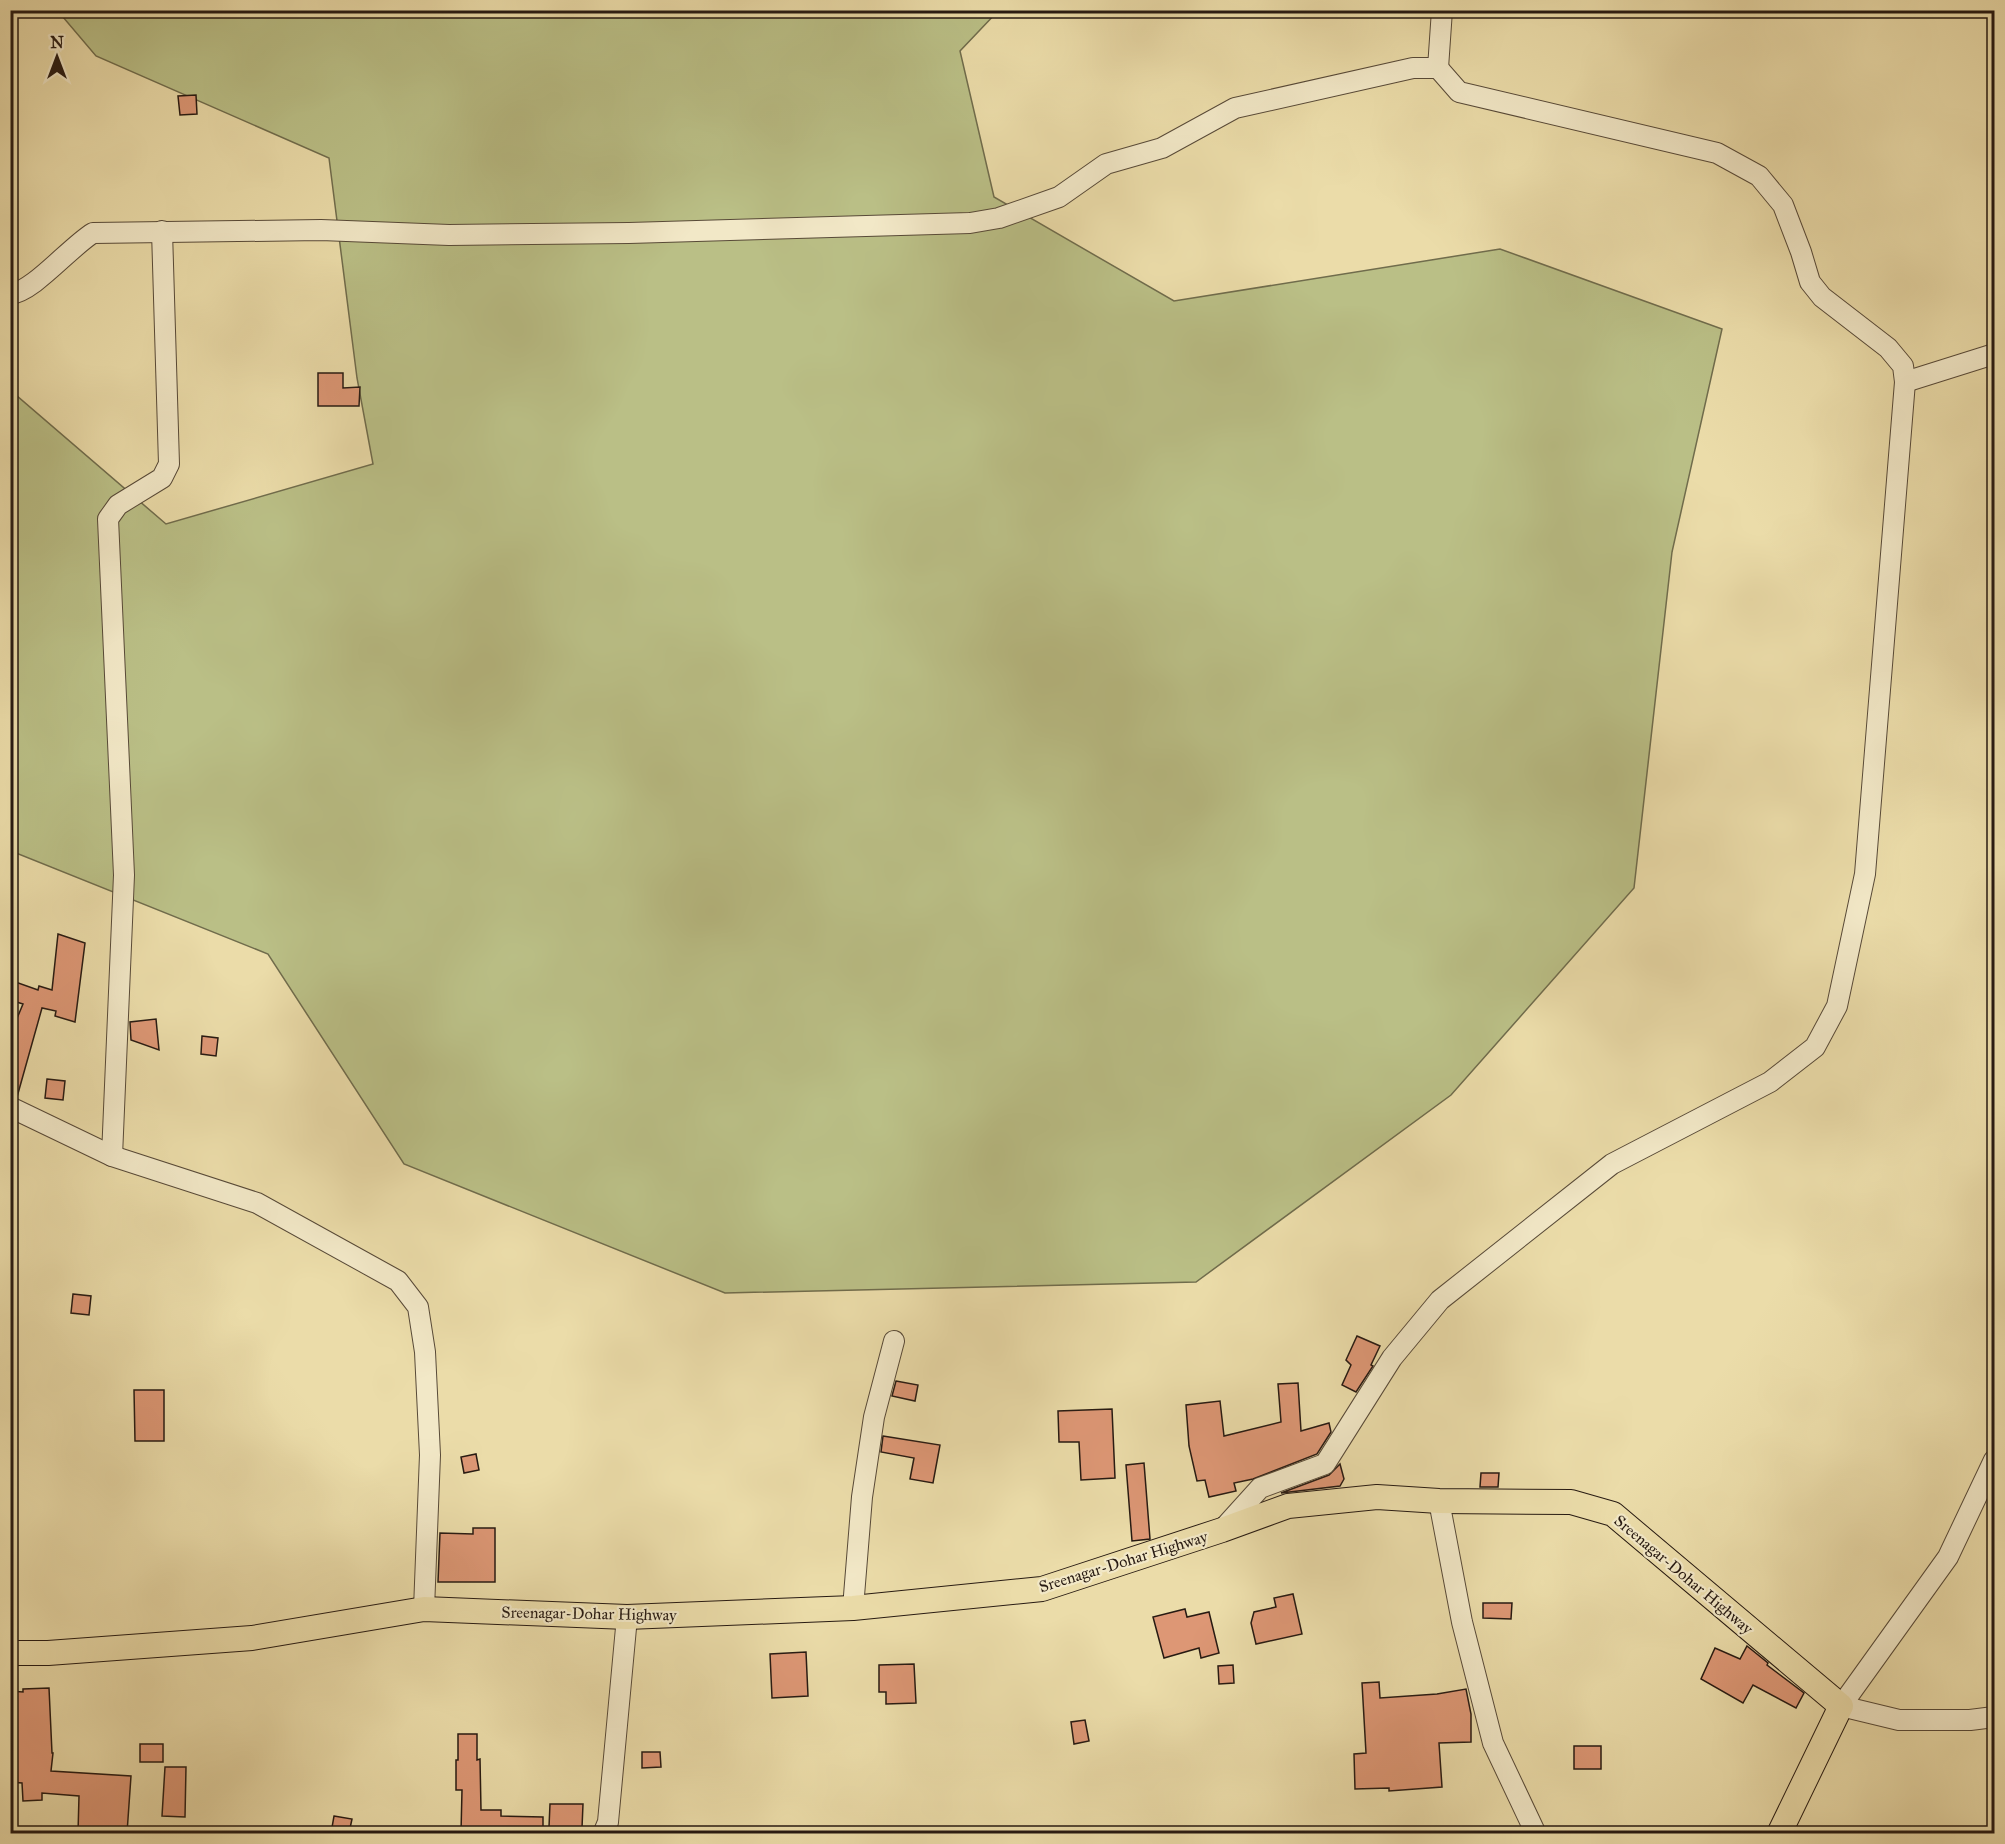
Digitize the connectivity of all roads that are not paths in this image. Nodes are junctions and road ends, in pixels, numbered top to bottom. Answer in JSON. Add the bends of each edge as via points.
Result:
{"nodes":[{"id":1,"x":1442,"y":10,"type":"edge"},
{"id":2,"x":1438,"y":68,"type":"junction"},
{"id":3,"x":162,"y":231,"type":"junction"},
{"id":4,"x":10,"y":294,"type":"edge"},
{"id":5,"x":1995,"y":354,"type":"edge"},
{"id":6,"x":1905,"y":382,"type":"junction"},
{"id":7,"x":10,"y":1107,"type":"edge"},
{"id":8,"x":112,"y":1156,"type":"junction"},
{"id":9,"x":894,"y":1341,"type":"dead end"},
{"id":10,"x":1995,"y":1460,"type":"edge"},
{"id":11,"x":1439,"y":1501,"type":"junction"},
{"id":12,"x":1222,"y":1530,"type":"junction"},
{"id":13,"x":853,"y":1608,"type":"junction"},
{"id":14,"x":424,"y":1609,"type":"junction"},
{"id":15,"x":627,"y":1617,"type":"junction"},
{"id":16,"x":10,"y":1653,"type":"edge"},
{"id":17,"x":1841,"y":1706,"type":"junction"},
{"id":18,"x":1995,"y":1717,"type":"edge"},
{"id":19,"x":603,"y":1833,"type":"edge"},
{"id":20,"x":1536,"y":1833,"type":"edge"},
{"id":21,"x":1779,"y":1833,"type":"edge"}],
"edges":[{"from":1,"to":2,"type":"street"},
{"from":2,"to":3,"type":"street","via":[[1413,68],[1235,108],[1162,148],[1106,164],[1059,197],[999,218],[970,223],[450,235],[321,230]]},
{"from":2,"to":6,"type":"street","via":[[1459,92],[1717,153],[1759,176],[1783,205],[1810,282],[1822,297],[1888,348],[1903,366]]},
{"from":3,"to":4,"type":"street","via":[[93,233],[18,294]]},
{"from":3,"to":8,"type":"street","via":[[169,464],[162,478],[118,506],[108,519],[124,875]]},
{"from":5,"to":6,"type":"street"},
{"from":6,"to":12,"type":"street","via":[[1865,874],[1837,1006],[1815,1047],[1770,1082],[1612,1164],[1440,1300],[1392,1358],[1325,1464],[1260,1488]]},
{"from":7,"to":8,"type":"street"},
{"from":8,"to":14,"type":"street","via":[[257,1203],[398,1281],[410,1294],[418,1307],[424,1352],[430,1455]]},
{"from":9,"to":13,"type":"street","via":[[874,1417],[862,1497]]},
{"from":10,"to":17,"type":"street","via":[[1948,1557]]},
{"from":11,"to":12,"type":"main road","name":"Sreenagar-Dohar Highway","via":[[1377,1497],[1288,1506]]},
{"from":11,"to":17,"type":"main road","name":"Sreenagar-Dohar Highway","via":[[1571,1502],[1613,1514]]},
{"from":11,"to":20,"type":"street","via":[[1462,1622],[1493,1743]]},
{"from":12,"to":13,"type":"main road","name":"Sreenagar-Dohar Highway","via":[[1042,1589]]},
{"from":13,"to":15,"type":"main road","name":"Sreenagar-Dohar Highway"},
{"from":14,"to":15,"type":"main road","name":"Sreenagar-Dohar Highway"},
{"from":14,"to":16,"type":"main road","name":"Sreenagar-Dohar Highway","via":[[252,1638]]},
{"from":15,"to":19,"type":"street","via":[[608,1822]]},
{"from":17,"to":18,"type":"street","via":[[1899,1720]]},
{"from":17,"to":21,"type":"main road"}]}
